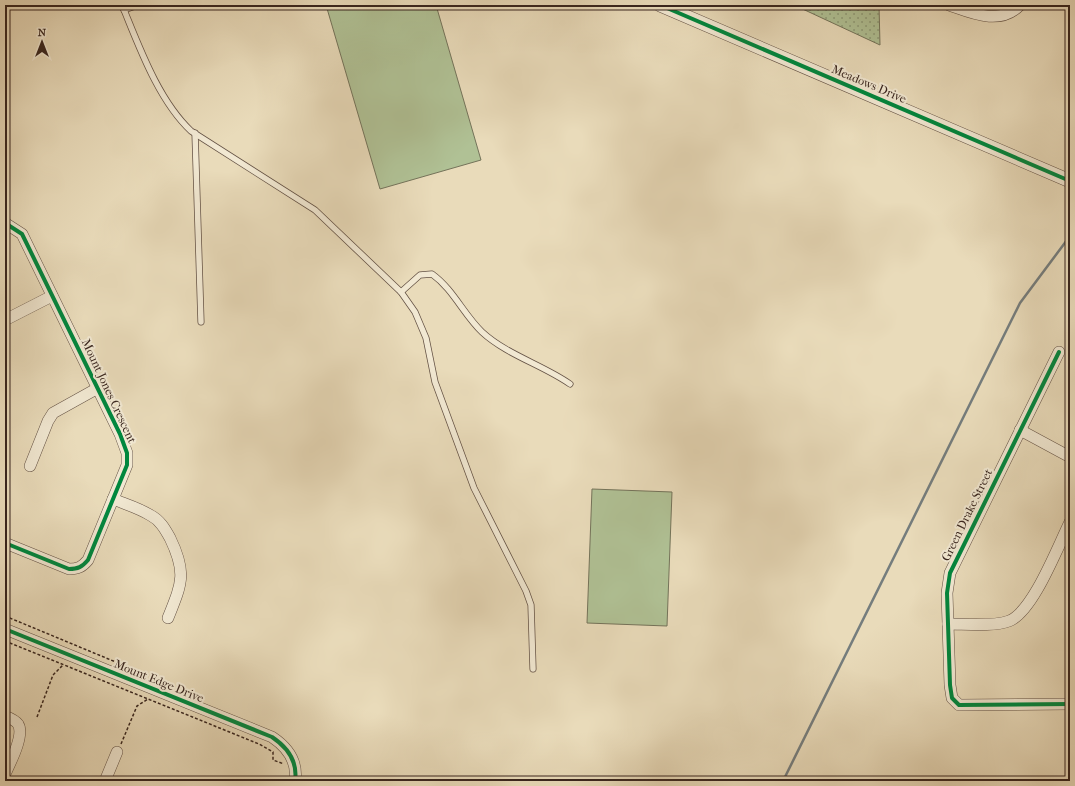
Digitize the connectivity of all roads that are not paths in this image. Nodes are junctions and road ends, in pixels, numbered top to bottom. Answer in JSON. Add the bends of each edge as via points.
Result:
{"nodes":[{"id":1,"x":138,"y":5,"type":"edge"},
{"id":2,"x":660,"y":5,"type":"edge"},
{"id":3,"x":949,"y":5,"type":"edge"},
{"id":4,"x":1020,"y":5,"type":"edge"},
{"id":5,"x":123,"y":8,"type":"edge"},
{"id":6,"x":195,"y":133,"type":"junction"},
{"id":7,"x":1070,"y":181,"type":"edge"},
{"id":8,"x":5,"y":223,"type":"edge"},
{"id":9,"x":401,"y":292,"type":"junction"},
{"id":10,"x":52,"y":296,"type":"junction"},
{"id":11,"x":5,"y":320,"type":"edge"},
{"id":12,"x":201,"y":322,"type":"dead end"},
{"id":13,"x":1059,"y":352,"type":"dead end"},
{"id":14,"x":570,"y":384,"type":"dead end"},
{"id":15,"x":98,"y":388,"type":"junction"},
{"id":16,"x":1020,"y":430,"type":"junction"},
{"id":17,"x":1070,"y":457,"type":"edge"},
{"id":18,"x":30,"y":466,"type":"dead end"},
{"id":19,"x":113,"y":499,"type":"junction"},
{"id":20,"x":1070,"y":522,"type":"edge"},
{"id":21,"x":5,"y":543,"type":"edge"},
{"id":22,"x":168,"y":618,"type":"dead end"},
{"id":23,"x":948,"y":624,"type":"junction"},
{"id":24,"x":5,"y":629,"type":"edge"},
{"id":25,"x":533,"y":669,"type":"dead end"},
{"id":26,"x":1070,"y":704,"type":"edge"},
{"id":27,"x":5,"y":716,"type":"edge"},
{"id":28,"x":117,"y":752,"type":"road end"},
{"id":29,"x":5,"y":774,"type":"edge"},
{"id":30,"x":105,"y":781,"type":"edge"},
{"id":31,"x":295,"y":781,"type":"edge"}],
"edges":[{"from":1,"to":5,"type":"lane"},
{"from":2,"to":7,"type":"street","name":"Meadows Drive"},
{"from":3,"to":4,"type":"street","via":[[985,16],[998,17],[1008,14]]},
{"from":5,"to":6,"type":"lane","via":[[171,107],[180,121]]},
{"from":6,"to":9,"type":"lane","via":[[315,210]]},
{"from":6,"to":12,"type":"lane"},
{"from":8,"to":10,"type":"street","name":"Mount Jones Crescent","via":[[22,234]]},
{"from":9,"to":14,"type":"lane","via":[[420,275],[432,274],[452,294],[482,332],[501,346],[553,372]]},
{"from":9,"to":25,"type":"lane","via":[[426,338],[434,382],[474,488],[526,591],[530,605]]},
{"from":10,"to":11,"type":"street"},
{"from":10,"to":15,"type":"street","name":"Mount Jones Crescent"},
{"from":13,"to":16,"type":"street","name":"Green Drake Street"},
{"from":15,"to":18,"type":"street","via":[[53,413]]},
{"from":15,"to":19,"type":"street","name":"Mount Jones Crescent","via":[[127,453],[127,465]]},
{"from":16,"to":17,"type":"street"},
{"from":16,"to":23,"type":"street","name":"Green Drake Street","via":[[952,565],[948,582]]},
{"from":19,"to":21,"type":"street","name":"Mount Jones Crescent","via":[[88,560],[78,569],[69,569]]},
{"from":19,"to":22,"type":"street","via":[[158,521],[166,530],[175,549],[182,577]]},
{"from":20,"to":23,"type":"street","via":[[1030,602],[1020,615],[1002,623]]},
{"from":23,"to":26,"type":"street","name":"Green Drake Street","via":[[950,685],[954,702],[967,706]]},
{"from":24,"to":31,"type":"street","name":"Mount Edge Drive","via":[[272,737],[289,751]]},
{"from":27,"to":29,"type":"street","via":[[16,722],[21,731]]},
{"from":28,"to":30,"type":"street"}]}
